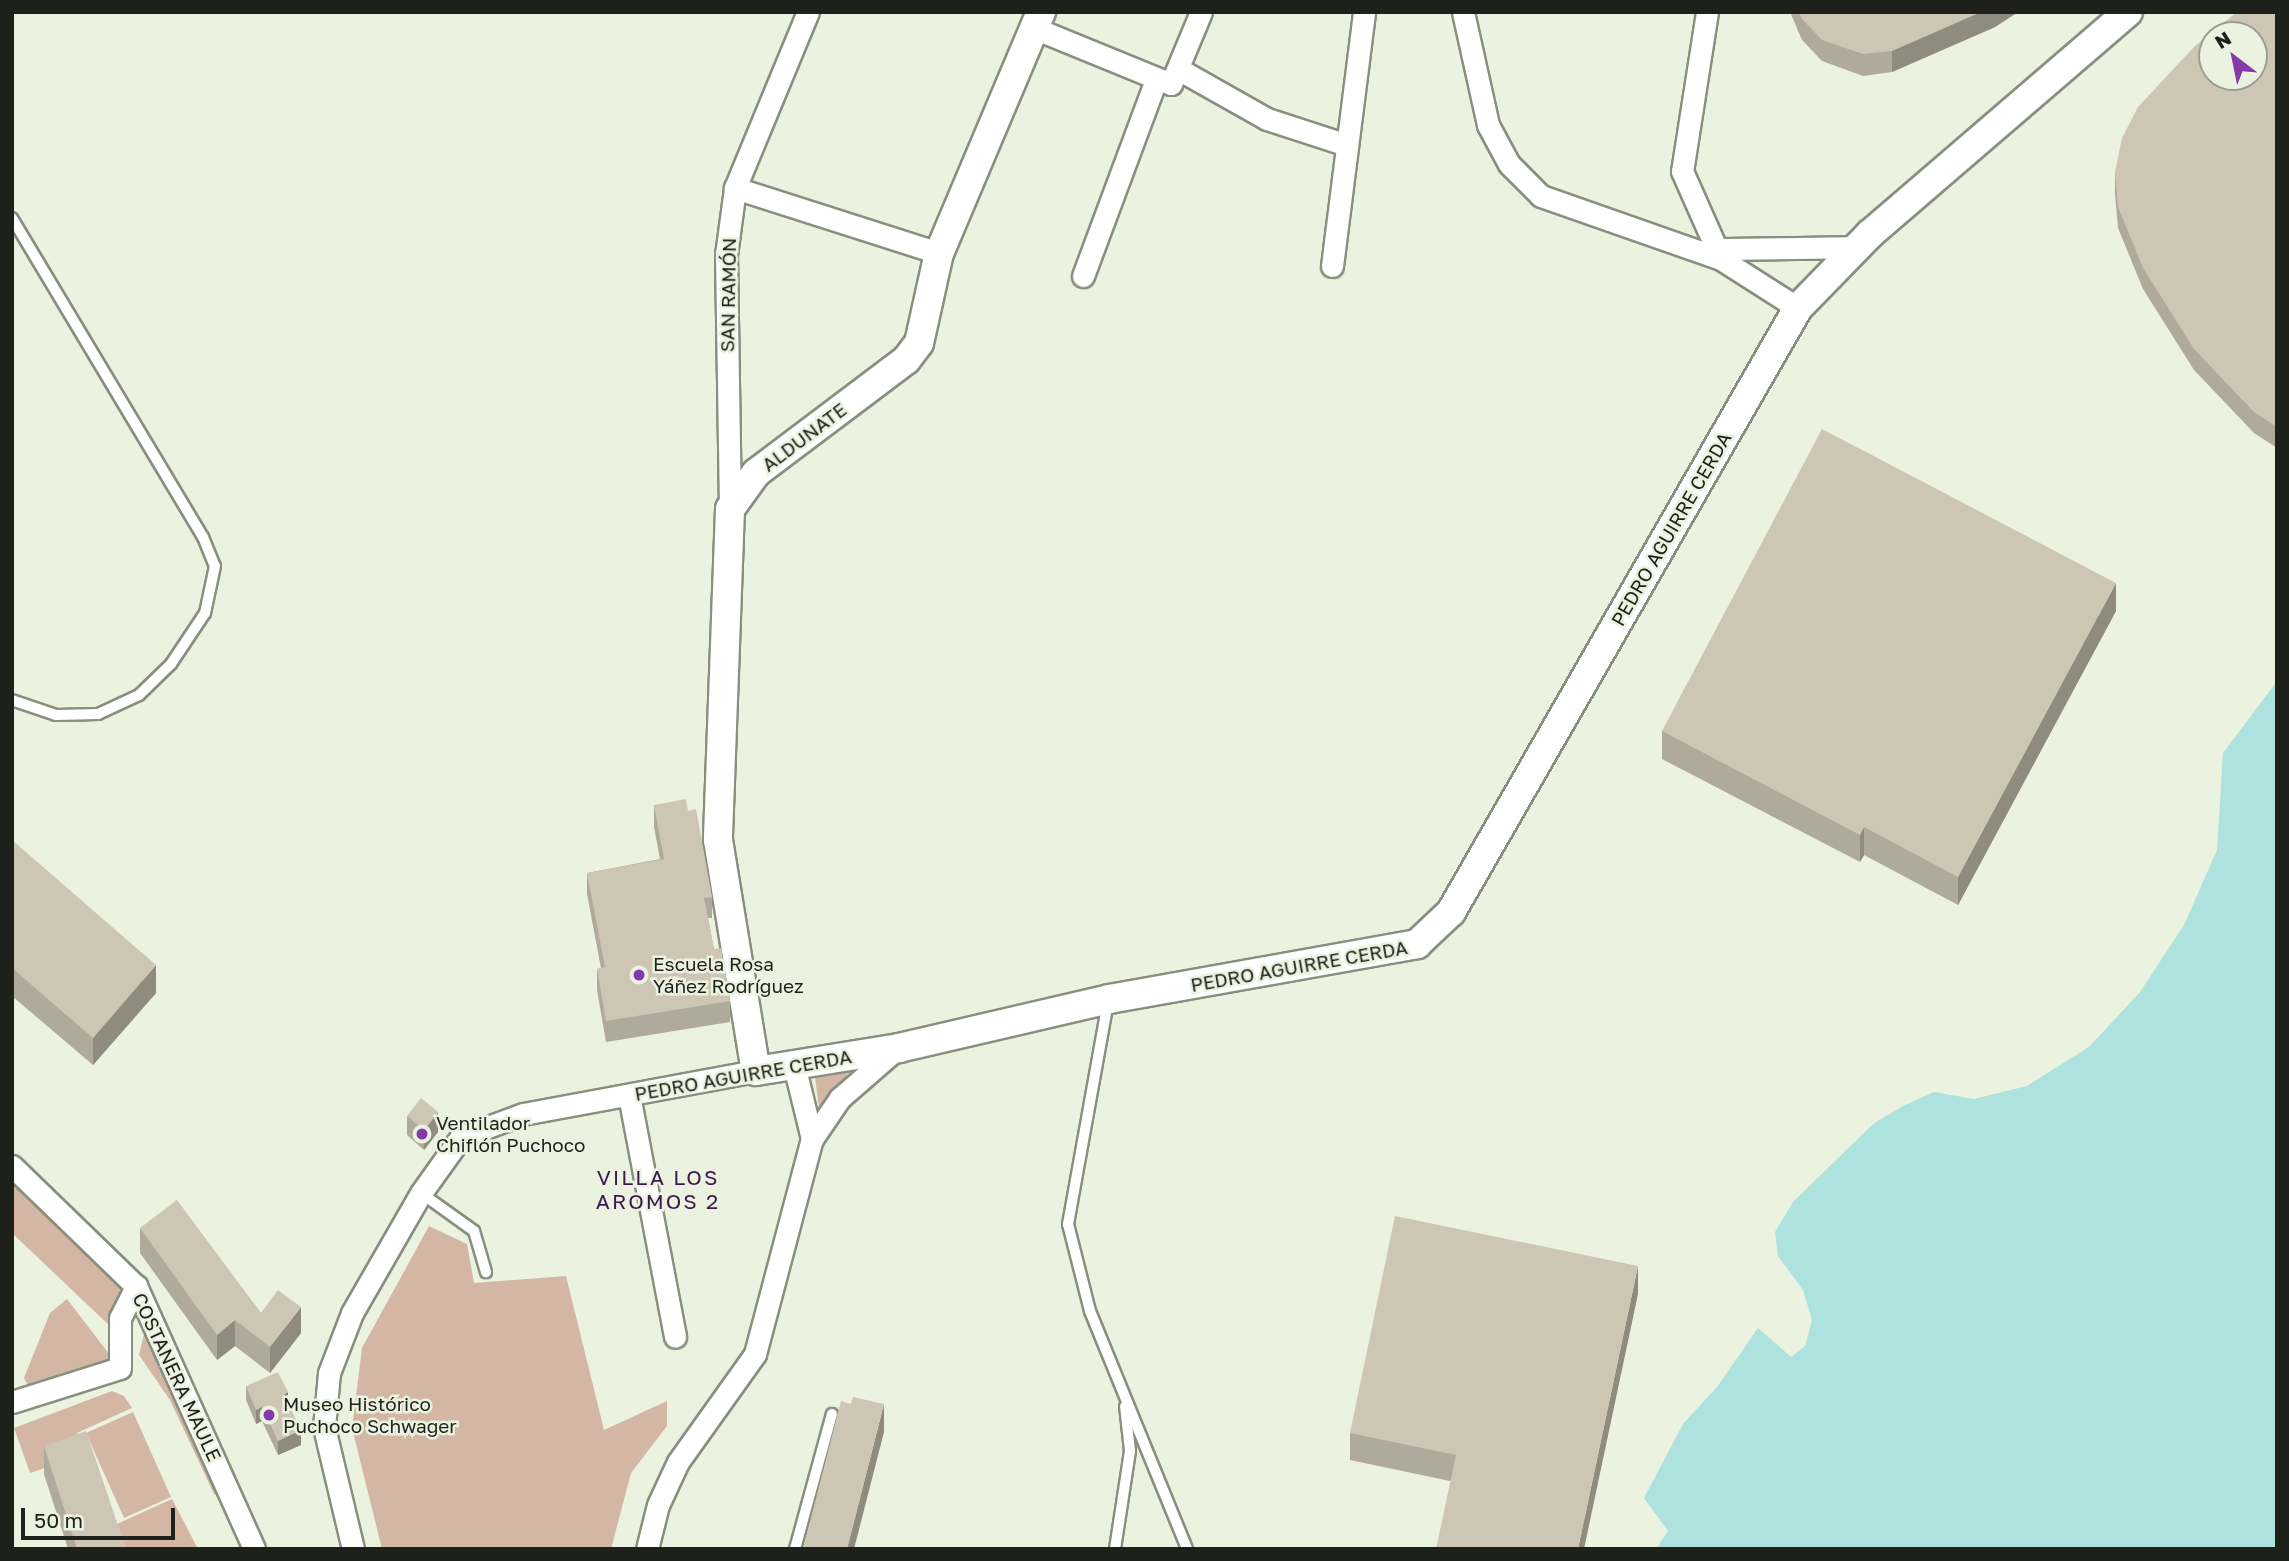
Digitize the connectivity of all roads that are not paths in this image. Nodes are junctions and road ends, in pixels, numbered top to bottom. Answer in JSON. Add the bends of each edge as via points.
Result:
{"nodes":[{"id":1,"x":808,"y":12,"type":"edge"},
{"id":2,"x":1201,"y":12,"type":"edge"},
{"id":3,"x":1364,"y":12,"type":"edge"},
{"id":4,"x":1463,"y":12,"type":"edge"},
{"id":5,"x":1707,"y":12,"type":"edge"},
{"id":6,"x":2128,"y":12,"type":"edge"},
{"id":7,"x":1037,"y":20,"type":"edge"},
{"id":8,"x":1180,"y":70,"type":"junction"},
{"id":9,"x":1156,"y":80,"type":"junction"},
{"id":10,"x":1347,"y":145,"type":"junction"},
{"id":11,"x":735,"y":188,"type":"junction"},
{"id":12,"x":12,"y":218,"type":"edge"},
{"id":13,"x":1857,"y":247,"type":"junction"},
{"id":14,"x":939,"y":253,"type":"junction"},
{"id":15,"x":1719,"y":254,"type":"junction"},
{"id":16,"x":1332,"y":266,"type":"dead end"},
{"id":17,"x":1083,"y":276,"type":"dead end"},
{"id":18,"x":1798,"y":307,"type":"junction"},
{"id":19,"x":730,"y":509,"type":"junction"},
{"id":20,"x":12,"y":700,"type":"edge"},
{"id":21,"x":1109,"y":999,"type":"junction"},
{"id":22,"x":899,"y":1048,"type":"junction"},
{"id":23,"x":794,"y":1065,"type":"junction"},
{"id":24,"x":756,"y":1071,"type":"junction"},
{"id":25,"x":629,"y":1095,"type":"junction"},
{"id":26,"x":812,"y":1139,"type":"junction"},
{"id":27,"x":12,"y":1166,"type":"edge"},
{"id":28,"x":421,"y":1193,"type":"junction"},
{"id":29,"x":486,"y":1272,"type":"dead end"},
{"id":30,"x":136,"y":1286,"type":"junction"},
{"id":31,"x":675,"y":1337,"type":"dead end"},
{"id":32,"x":1123,"y":1392,"type":"junction"},
{"id":33,"x":12,"y":1402,"type":"edge"},
{"id":34,"x":832,"y":1414,"type":"dead end"},
{"id":35,"x":254,"y":1549,"type":"edge"},
{"id":36,"x":353,"y":1549,"type":"edge"},
{"id":37,"x":647,"y":1549,"type":"edge"},
{"id":38,"x":795,"y":1549,"type":"edge"},
{"id":39,"x":1115,"y":1549,"type":"edge"},
{"id":40,"x":1187,"y":1549,"type":"edge"}],
"edges":[{"from":1,"to":11,"type":"street","name":"SAN RAMÓN"},
{"from":2,"to":8,"type":"street"},
{"from":3,"to":10,"type":"street"},
{"from":4,"to":15,"type":"street","via":[[1488,125],[1509,164],[1541,196]]},
{"from":5,"to":15,"type":"street","via":[[1682,171]]},
{"from":6,"to":13,"type":"street","name":"PEDRO AGUIRRE CERDA"},
{"from":7,"to":9,"type":"street"},
{"from":7,"to":14,"type":"street","name":"ALDUNATE"},
{"from":8,"to":9,"type":"street","via":[[1171,84]]},
{"from":8,"to":10,"type":"street","via":[[1267,119]]},
{"from":9,"to":17,"type":"street"},
{"from":10,"to":16,"type":"street"},
{"from":11,"to":14,"type":"street"},
{"from":11,"to":19,"type":"street","name":"SAN RAMÓN","via":[[726,255]]},
{"from":12,"to":20,"type":"lane","via":[[203,537],[215,566],[205,614],[171,664],[139,695],[98,714],[56,715]]},
{"from":13,"to":15,"type":"street"},
{"from":13,"to":18,"type":"street","name":"PEDRO AGUIRRE CERDA"},
{"from":14,"to":19,"type":"street","name":"ALDUNATE","via":[[919,344],[906,360],[755,473]]},
{"from":15,"to":18,"type":"street"},
{"from":18,"to":21,"type":"street","name":"PEDRO AGUIRRE CERDA","via":[[1451,912],[1418,944]]},
{"from":19,"to":24,"type":"street","via":[[718,840]]},
{"from":21,"to":22,"type":"street","name":"PEDRO AGUIRRE CERDA"},
{"from":21,"to":32,"type":"lane","via":[[1068,1224],[1090,1311]]},
{"from":22,"to":23,"type":"street","name":"PEDRO AGUIRRE CERDA"},
{"from":22,"to":26,"type":"street","via":[[849,1089]]},
{"from":23,"to":24,"type":"street","name":"PEDRO AGUIRRE CERDA"},
{"from":23,"to":26,"type":"street"},
{"from":24,"to":25,"type":"street","name":"PEDRO AGUIRRE CERDA"},
{"from":25,"to":28,"type":"street","name":"PEDRO AGUIRRE CERDA","via":[[523,1114],[461,1137]]},
{"from":25,"to":31,"type":"street"},
{"from":26,"to":37,"type":"street","via":[[755,1354],[678,1462],[658,1504]]},
{"from":27,"to":30,"type":"street","name":"COSTANERA MAULE"},
{"from":28,"to":29,"type":"lane","via":[[474,1231]]},
{"from":28,"to":36,"type":"street","name":"PEDRO AGUIRRE CERDA","via":[[352,1313],[329,1373],[324,1427]]},
{"from":30,"to":33,"type":"street","via":[[120,1318],[120,1368]]},
{"from":30,"to":35,"type":"street","name":"COSTANERA MAULE"},
{"from":32,"to":39,"type":"lane","via":[[1130,1451]]},
{"from":32,"to":40,"type":"lane"},
{"from":34,"to":38,"type":"lane"}]}
